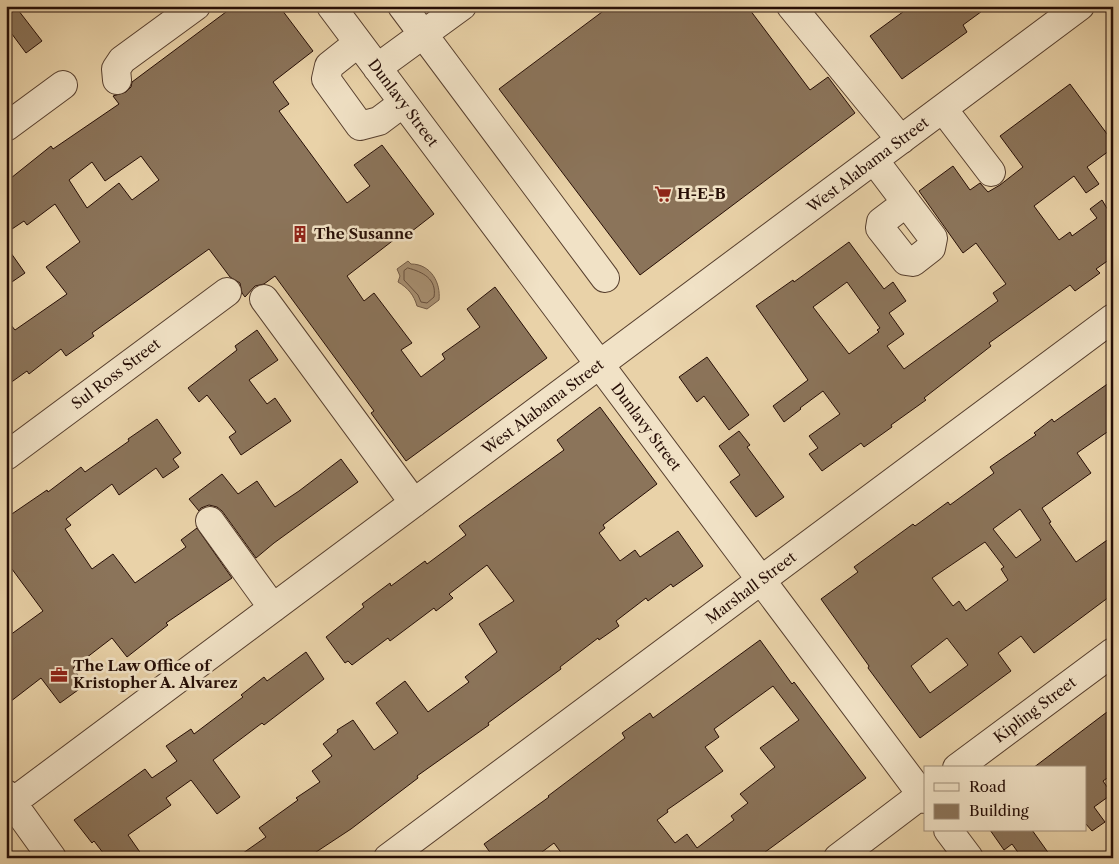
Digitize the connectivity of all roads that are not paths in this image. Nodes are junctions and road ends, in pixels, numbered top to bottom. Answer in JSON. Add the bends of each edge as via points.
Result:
{"nodes":[{"id":1,"x":196,"y":6,"type":"edge"},
{"id":2,"x":331,"y":6,"type":"edge"},
{"id":3,"x":402,"y":6,"type":"edge"},
{"id":4,"x":462,"y":6,"type":"edge"},
{"id":5,"x":792,"y":6,"type":"edge"},
{"id":6,"x":1080,"y":6,"type":"edge"},
{"id":7,"x":423,"y":35,"type":"junction"},
{"id":8,"x":358,"y":43,"type":"junction"},
{"id":9,"x":377,"y":68,"type":"junction"},
{"id":10,"x":117,"y":80,"type":"dead end"},
{"id":11,"x":63,"y":85,"type":"dead end"},
{"id":12,"x":403,"y":103,"type":"junction"},
{"id":13,"x":943,"y":109,"type":"junction"},
{"id":14,"x":6,"y":126,"type":"edge"},
{"id":15,"x":901,"y":140,"type":"junction"},
{"id":16,"x":874,"y":160,"type":"junction"},
{"id":17,"x":991,"y":172,"type":"dead end"},
{"id":18,"x":906,"y":203,"type":"dead end"},
{"id":19,"x":605,"y":278,"type":"dead end"},
{"id":20,"x":227,"y":292,"type":"dead end"},
{"id":21,"x":264,"y":299,"type":"dead end"},
{"id":22,"x":1113,"y":318,"type":"edge"},
{"id":23,"x":600,"y":365,"type":"junction"},
{"id":24,"x":6,"y":456,"type":"edge"},
{"id":25,"x":414,"y":503,"type":"junction"},
{"id":26,"x":210,"y":521,"type":"dead end"},
{"id":27,"x":761,"y":580,"type":"junction"},
{"id":28,"x":273,"y":608,"type":"junction"},
{"id":29,"x":1113,"y":652,"type":"edge"},
{"id":30,"x":960,"y":766,"type":"edge"},
{"id":31,"x":924,"y":795,"type":"edge"},
{"id":32,"x":8,"y":801,"type":"edge"},
{"id":33,"x":950,"y":832,"type":"edge"},
{"id":34,"x":52,"y":858,"type":"edge"},
{"id":35,"x":388,"y":858,"type":"edge"},
{"id":36,"x":838,"y":858,"type":"edge"},
{"id":37,"x":969,"y":858,"type":"edge"}],
"edges":[{"from":1,"to":10,"type":"street","via":[[122,60],[116,69]]},
{"from":2,"to":8,"type":"street","name":"Dunlavy Street"},
{"from":3,"to":7,"type":"street"},
{"from":4,"to":7,"type":"street"},
{"from":5,"to":15,"type":"street"},
{"from":6,"to":13,"type":"street","name":"West Alabama Street"},
{"from":7,"to":9,"type":"street"},
{"from":7,"to":19,"type":"street"},
{"from":8,"to":9,"type":"street","name":"Dunlavy Street"},
{"from":8,"to":12,"type":"street","via":[[329,66],[326,79],[360,126],[379,122]]},
{"from":9,"to":12,"type":"street","name":"Dunlavy Street"},
{"from":11,"to":14,"type":"street"},
{"from":12,"to":23,"type":"street","name":"Dunlavy Street"},
{"from":13,"to":15,"type":"street","name":"West Alabama Street"},
{"from":13,"to":17,"type":"street"},
{"from":15,"to":16,"type":"street","name":"West Alabama Street"},
{"from":16,"to":18,"type":"street"},
{"from":16,"to":23,"type":"street","name":"West Alabama Street"},
{"from":20,"to":24,"type":"street","name":"Sul Ross Street"},
{"from":21,"to":25,"type":"street"},
{"from":22,"to":27,"type":"street","name":"Marshall Street"},
{"from":23,"to":25,"type":"street","name":"West Alabama Street"},
{"from":23,"to":27,"type":"street","name":"Dunlavy Street"},
{"from":25,"to":28,"type":"street","name":"West Alabama Street"},
{"from":26,"to":28,"type":"street"},
{"from":27,"to":31,"type":"street","name":"Dunlavy Street"},
{"from":27,"to":35,"type":"street","name":"Marshall Street"},
{"from":28,"to":32,"type":"street","name":"West Alabama Street"},
{"from":29,"to":30,"type":"street","name":"Kipling Street"},
{"from":31,"to":36,"type":"street"},
{"from":32,"to":34,"type":"street"},
{"from":33,"to":37,"type":"street"}]}
